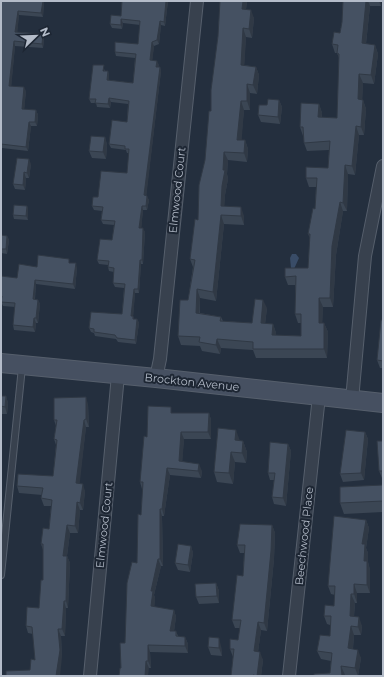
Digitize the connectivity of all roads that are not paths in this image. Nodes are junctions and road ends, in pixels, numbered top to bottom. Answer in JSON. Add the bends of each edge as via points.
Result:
{"nodes":[{"id":1,"x":198,"y":1,"type":"edge"},
{"id":2,"x":383,"y":166,"type":"edge"},
{"id":3,"x":1,"y":363,"type":"edge"},
{"id":4,"x":22,"y":365,"type":"junction"},
{"id":5,"x":118,"y":375,"type":"junction"},
{"id":6,"x":156,"y":378,"type":"junction"},
{"id":7,"x":319,"y":396,"type":"junction"},
{"id":8,"x":352,"y":400,"type":"junction"},
{"id":9,"x":383,"y":403,"type":"edge"},
{"id":10,"x":1,"y":575,"type":"edge"},
{"id":11,"x":90,"y":676,"type":"edge"},
{"id":12,"x":289,"y":676,"type":"edge"}],
"edges":[{"from":1,"to":6,"type":"street","name":"Elmwood Court"},
{"from":2,"to":8,"type":"street","via":[[365,256]]},
{"from":3,"to":4,"type":"main road","name":"Brockton Avenue"},
{"from":4,"to":5,"type":"main road","name":"Brockton Avenue"},
{"from":4,"to":10,"type":"lane"},
{"from":5,"to":6,"type":"main road","name":"Brockton Avenue"},
{"from":5,"to":11,"type":"street","name":"Elmwood Court"},
{"from":6,"to":7,"type":"main road","name":"Brockton Avenue"},
{"from":7,"to":8,"type":"main road","name":"Brockton Avenue"},
{"from":7,"to":12,"type":"street","name":"Beechwood Place"},
{"from":8,"to":9,"type":"main road","name":"Brockton Avenue"}]}
